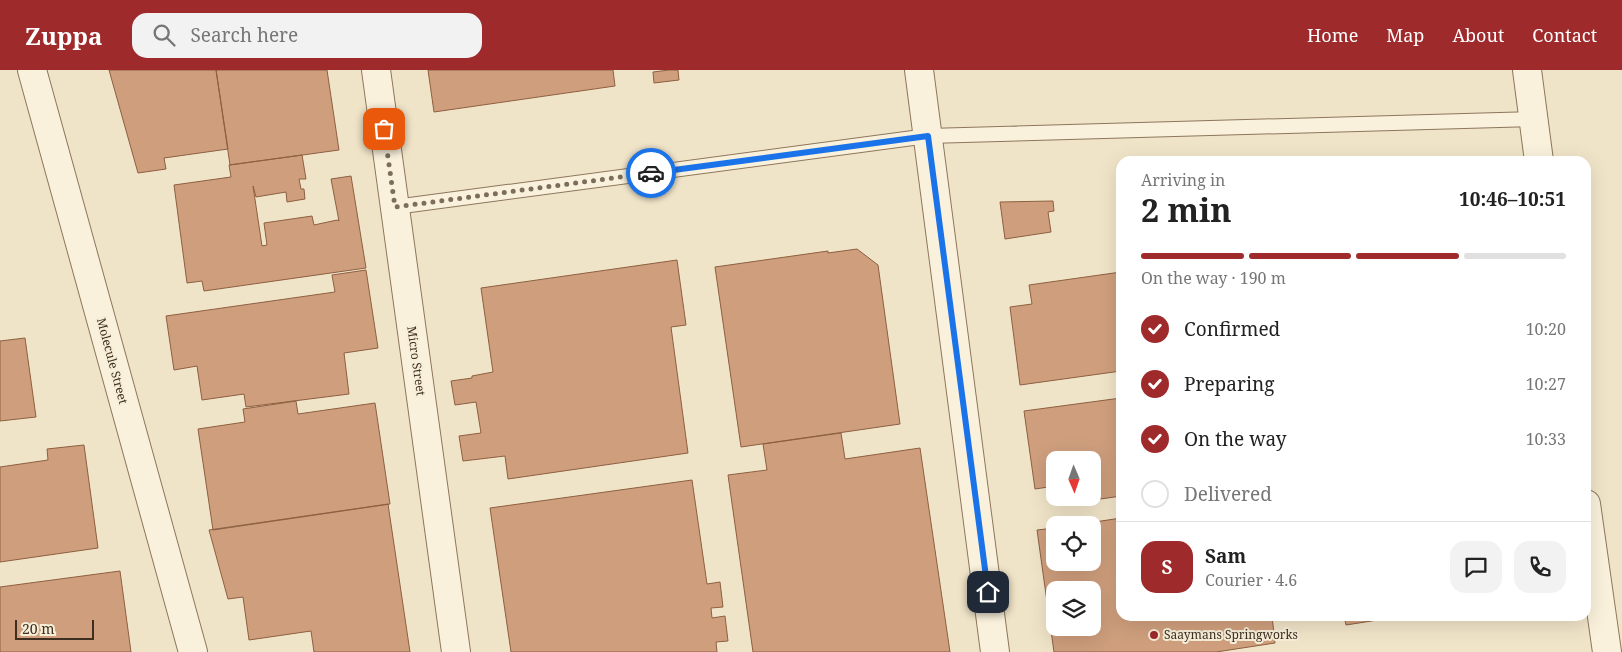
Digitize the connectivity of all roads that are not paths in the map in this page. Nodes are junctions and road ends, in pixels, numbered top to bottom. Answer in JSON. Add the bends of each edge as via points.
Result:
{"nodes":[{"id":1,"x":32,"y":70,"type":"edge"},
{"id":2,"x":376,"y":70,"type":"edge"},
{"id":3,"x":919,"y":70,"type":"edge"},
{"id":4,"x":1527,"y":70,"type":"edge"},
{"id":5,"x":1534,"y":119,"type":"junction"},
{"id":6,"x":928,"y":136,"type":"junction"},
{"id":7,"x":1538,"y":156,"type":"edge"},
{"id":8,"x":395,"y":207,"type":"junction"},
{"id":9,"x":1591,"y":545,"type":"edge"},
{"id":10,"x":1604,"y":651,"type":"edge"},
{"id":11,"x":192,"y":652,"type":"edge"},
{"id":12,"x":456,"y":652,"type":"edge"},
{"id":13,"x":995,"y":652,"type":"edge"}],
"edges":[{"from":1,"to":11,"type":"street","name":"Molecule Street"},
{"from":2,"to":8,"type":"street","name":"Micro Street"},
{"from":3,"to":6,"type":"street"},
{"from":4,"to":5,"type":"street"},
{"from":5,"to":6,"type":"lane"},
{"from":5,"to":7,"type":"street"},
{"from":6,"to":8,"type":"lane"},
{"from":6,"to":13,"type":"street"},
{"from":8,"to":12,"type":"street","name":"Micro Street"},
{"from":9,"to":10,"type":"street"}]}
